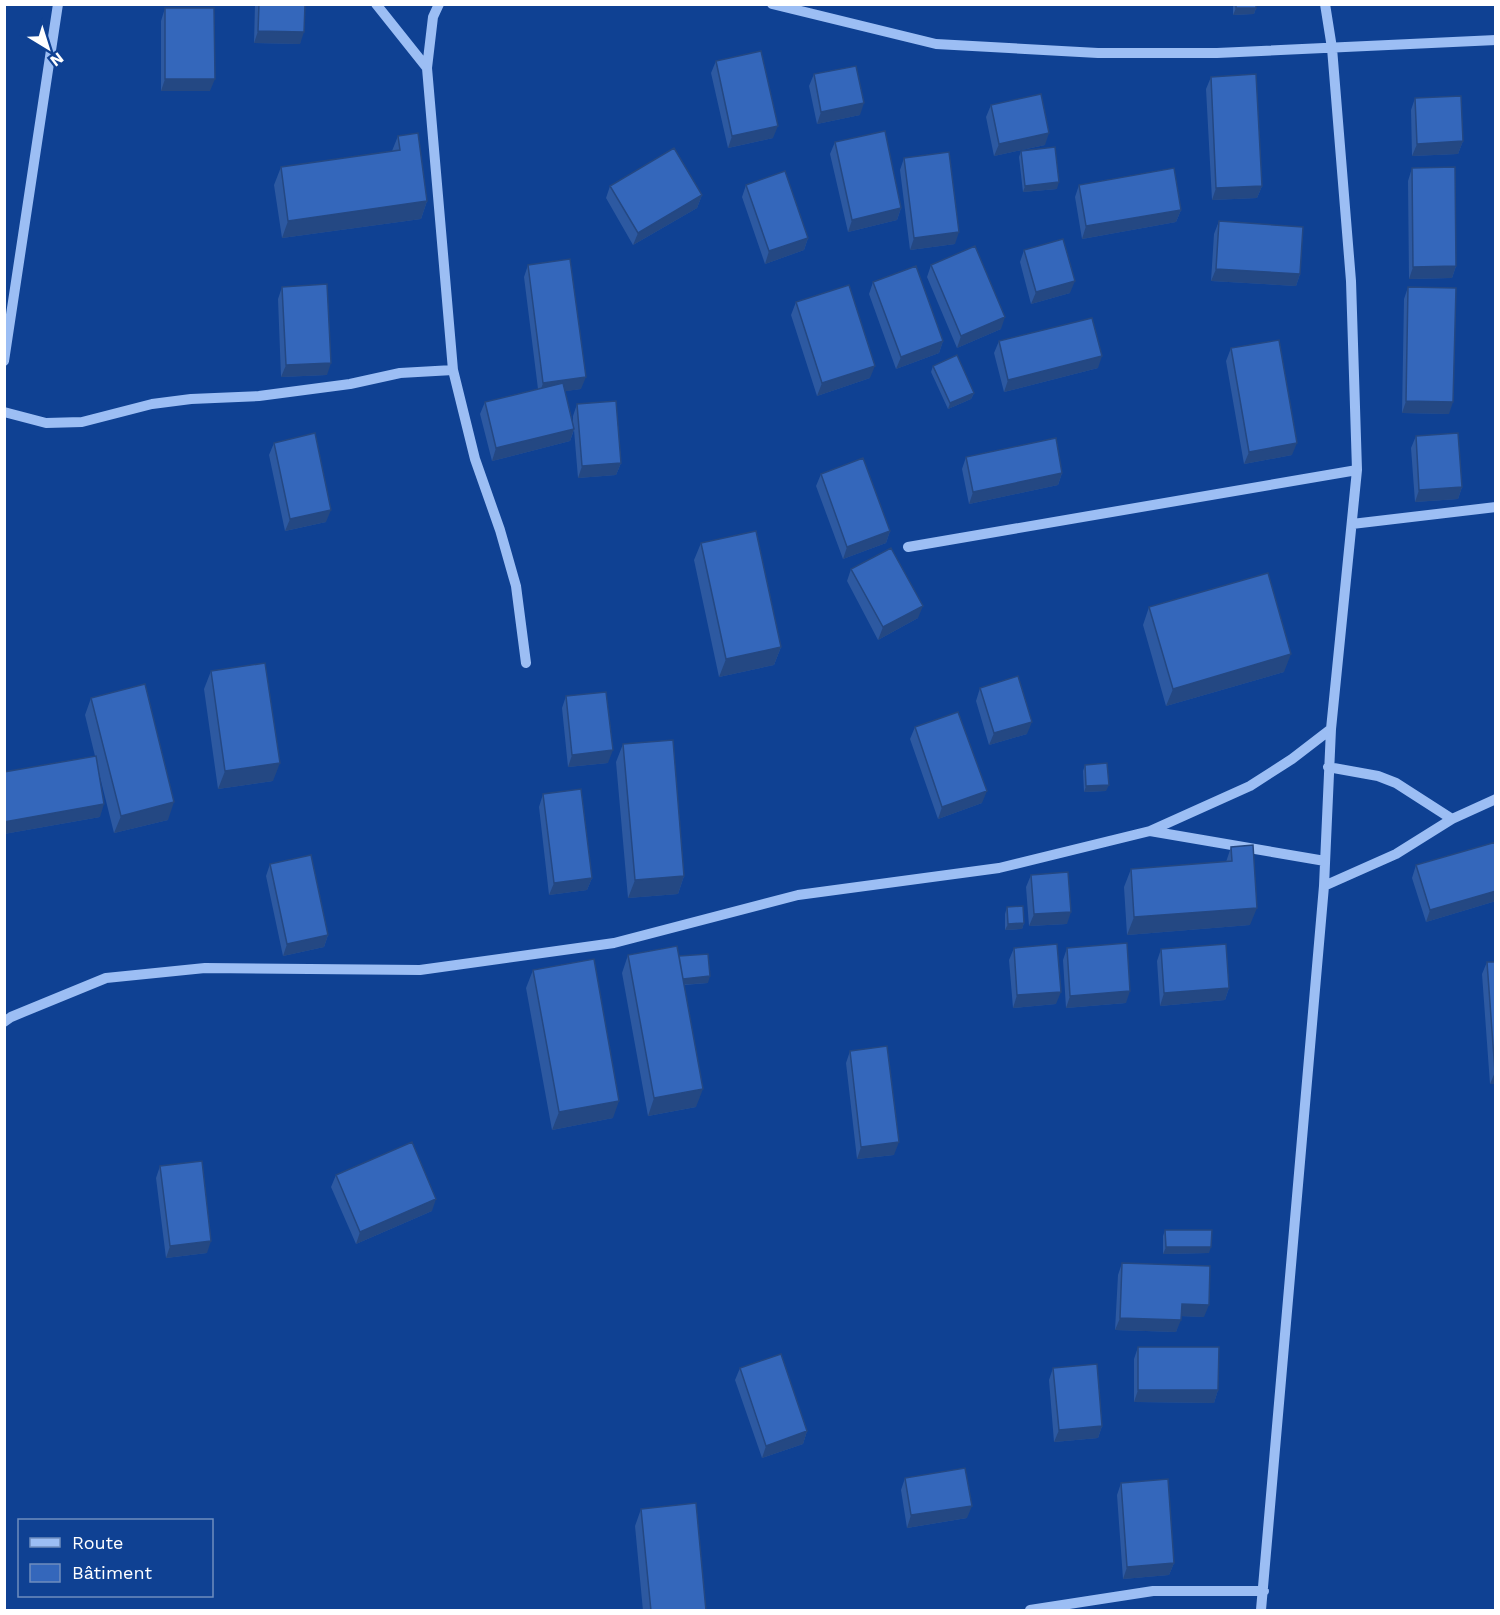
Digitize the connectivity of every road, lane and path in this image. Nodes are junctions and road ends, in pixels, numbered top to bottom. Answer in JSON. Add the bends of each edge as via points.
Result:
{"nodes":[{"id":1,"x":58,"y":4,"type":"edge"},
{"id":2,"x":376,"y":4,"type":"edge"},
{"id":3,"x":439,"y":4,"type":"edge"},
{"id":4,"x":772,"y":4,"type":"edge"},
{"id":5,"x":1325,"y":4,"type":"edge"},
{"id":6,"x":1496,"y":40,"type":"edge"},
{"id":7,"x":1332,"y":48,"type":"junction"},
{"id":8,"x":427,"y":68,"type":"junction"},
{"id":9,"x":4,"y":361,"type":"edge"},
{"id":10,"x":453,"y":370,"type":"junction"},
{"id":11,"x":4,"y":412,"type":"edge"},
{"id":12,"x":1357,"y":470,"type":"junction"},
{"id":13,"x":1496,"y":507,"type":"edge"},
{"id":14,"x":1352,"y":524,"type":"junction"},
{"id":15,"x":908,"y":547,"type":"dead end"},
{"id":16,"x":526,"y":663,"type":"dead end"},
{"id":17,"x":1330,"y":729,"type":"junction"},
{"id":18,"x":1328,"y":767,"type":"junction"},
{"id":19,"x":1496,"y":799,"type":"edge"},
{"id":20,"x":1452,"y":819,"type":"junction"},
{"id":21,"x":1150,"y":831,"type":"junction"},
{"id":22,"x":1325,"y":861,"type":"junction"},
{"id":23,"x":1324,"y":886,"type":"junction"},
{"id":24,"x":7,"y":1017,"type":"edge"},
{"id":25,"x":1264,"y":1591,"type":"junction"},
{"id":26,"x":1030,"y":1611,"type":"edge"},
{"id":27,"x":1261,"y":1611,"type":"edge"}],
"edges":[{"from":1,"to":9,"type":"street"},
{"from":2,"to":8,"type":"street"},
{"from":3,"to":8,"type":"street","via":[[433,17]]},
{"from":4,"to":7,"type":"street","via":[[936,44],[1110,53]]},
{"from":5,"to":7,"type":"street"},
{"from":6,"to":7,"type":"street"},
{"from":7,"to":12,"type":"street","via":[[1351,281]]},
{"from":8,"to":10,"type":"street"},
{"from":10,"to":11,"type":"street","via":[[400,374],[260,396],[152,404],[82,422],[46,423]]},
{"from":10,"to":16,"type":"street","via":[[475,459],[516,586]]},
{"from":12,"to":14,"type":"street"},
{"from":12,"to":15,"type":"street"},
{"from":13,"to":14,"type":"street"},
{"from":14,"to":17,"type":"street"},
{"from":17,"to":18,"type":"street"},
{"from":17,"to":21,"type":"street","via":[[1250,786]]},
{"from":18,"to":20,"type":"street","via":[[1396,783]]},
{"from":18,"to":22,"type":"street"},
{"from":19,"to":20,"type":"street"},
{"from":20,"to":23,"type":"street","via":[[1396,854]]},
{"from":21,"to":22,"type":"street"},
{"from":21,"to":24,"type":"street","via":[[999,868],[798,895],[614,944],[420,970],[205,968],[106,978]]},
{"from":22,"to":23,"type":"street"},
{"from":23,"to":25,"type":"street"},
{"from":25,"to":26,"type":"street","via":[[1153,1591]]},
{"from":25,"to":27,"type":"street"}]}
